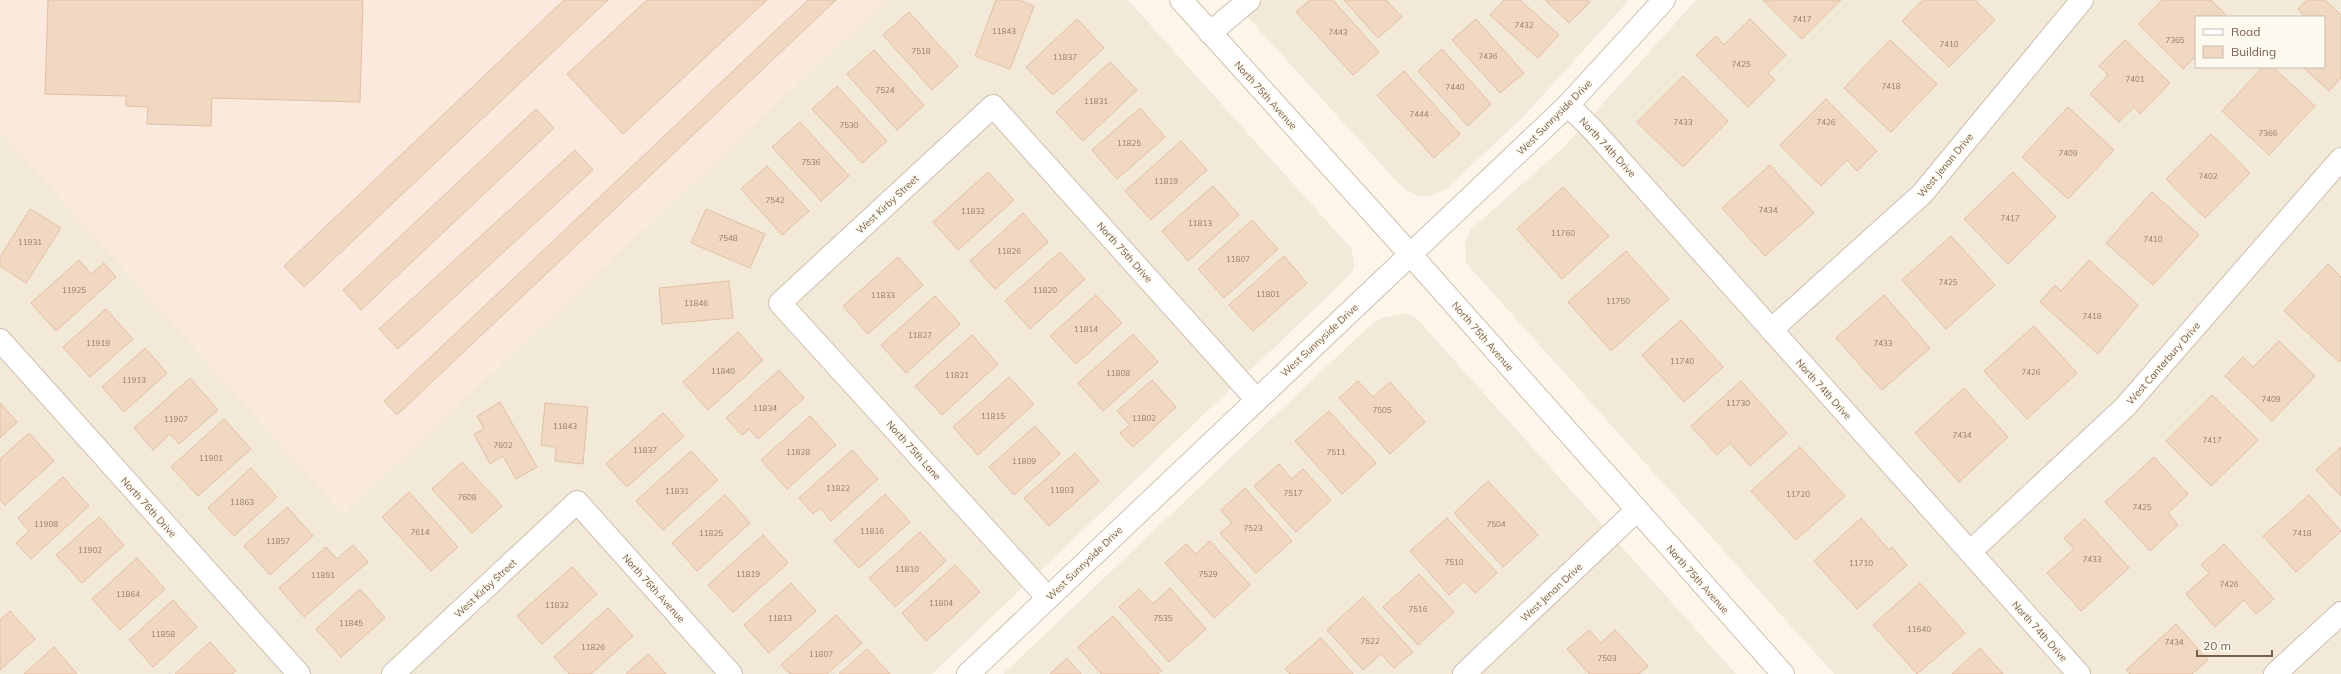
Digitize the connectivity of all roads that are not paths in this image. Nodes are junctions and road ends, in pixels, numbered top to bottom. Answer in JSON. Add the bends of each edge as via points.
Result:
{"nodes":[{"id":1,"x":1181,"y":0,"type":"edge"},
{"id":2,"x":1249,"y":0,"type":"edge"},
{"id":3,"x":1664,"y":0,"type":"edge"},
{"id":4,"x":2082,"y":0,"type":"edge"},
{"id":5,"x":1210,"y":33,"type":"junction"},
{"id":6,"x":1568,"y":105,"type":"junction"},
{"id":7,"x":993,"y":106,"type":"joint"},
{"id":8,"x":2341,"y":159,"type":"edge"},
{"id":9,"x":1410,"y":254,"type":"junction"},
{"id":10,"x":780,"y":303,"type":"joint"},
{"id":11,"x":1771,"y":330,"type":"junction"},
{"id":12,"x":0,"y":340,"type":"edge"},
{"id":13,"x":1256,"y":399,"type":"junction"},
{"id":14,"x":577,"y":502,"type":"joint"},
{"id":15,"x":1637,"y":510,"type":"junction"},
{"id":16,"x":1970,"y":552,"type":"junction"},
{"id":17,"x":1048,"y":598,"type":"junction"},
{"id":18,"x":2341,"y":613,"type":"edge"},
{"id":19,"x":298,"y":674,"type":"edge"},
{"id":20,"x":393,"y":674,"type":"edge"},
{"id":21,"x":731,"y":674,"type":"edge"},
{"id":22,"x":968,"y":674,"type":"edge"},
{"id":23,"x":1464,"y":674,"type":"edge"},
{"id":24,"x":1783,"y":674,"type":"edge"},
{"id":25,"x":2079,"y":674,"type":"edge"},
{"id":26,"x":2275,"y":674,"type":"edge"}],
"edges":[{"from":1,"to":5,"type":"street","name":"North 75th Avenue"},
{"from":2,"to":5,"type":"street"},
{"from":3,"to":6,"type":"street","name":"West Sunnyside Drive"},
{"from":4,"to":11,"type":"street","name":"West Jenan Drive","via":[[1922,194]]},
{"from":5,"to":9,"type":"street","name":"North 75th Avenue"},
{"from":6,"to":9,"type":"street","name":"West Sunnyside Drive"},
{"from":6,"to":11,"type":"street","name":"North 74th Drive"},
{"from":7,"to":10,"type":"street","name":"West Kirby Street"},
{"from":7,"to":13,"type":"street","name":"North 75th Drive"},
{"from":8,"to":16,"type":"street","name":"West Canterbury Drive","via":[[2125,407]]},
{"from":9,"to":13,"type":"street","name":"West Sunnyside Drive"},
{"from":9,"to":15,"type":"street","name":"North 75th Avenue"},
{"from":10,"to":17,"type":"street","name":"North 75th Lane"},
{"from":11,"to":16,"type":"street","name":"North 74th Drive"},
{"from":12,"to":19,"type":"street","name":"North 76th Drive"},
{"from":13,"to":17,"type":"street","name":"West Sunnyside Drive"},
{"from":14,"to":20,"type":"street","name":"West Kirby Street"},
{"from":14,"to":21,"type":"street","name":"North 76th Avenue"},
{"from":15,"to":23,"type":"street","name":"West Jenan Drive"},
{"from":15,"to":24,"type":"street","name":"North 75th Avenue"},
{"from":16,"to":25,"type":"street","name":"North 74th Drive"},
{"from":17,"to":22,"type":"street","name":"West Sunnyside Drive"},
{"from":18,"to":26,"type":"street"}]}
